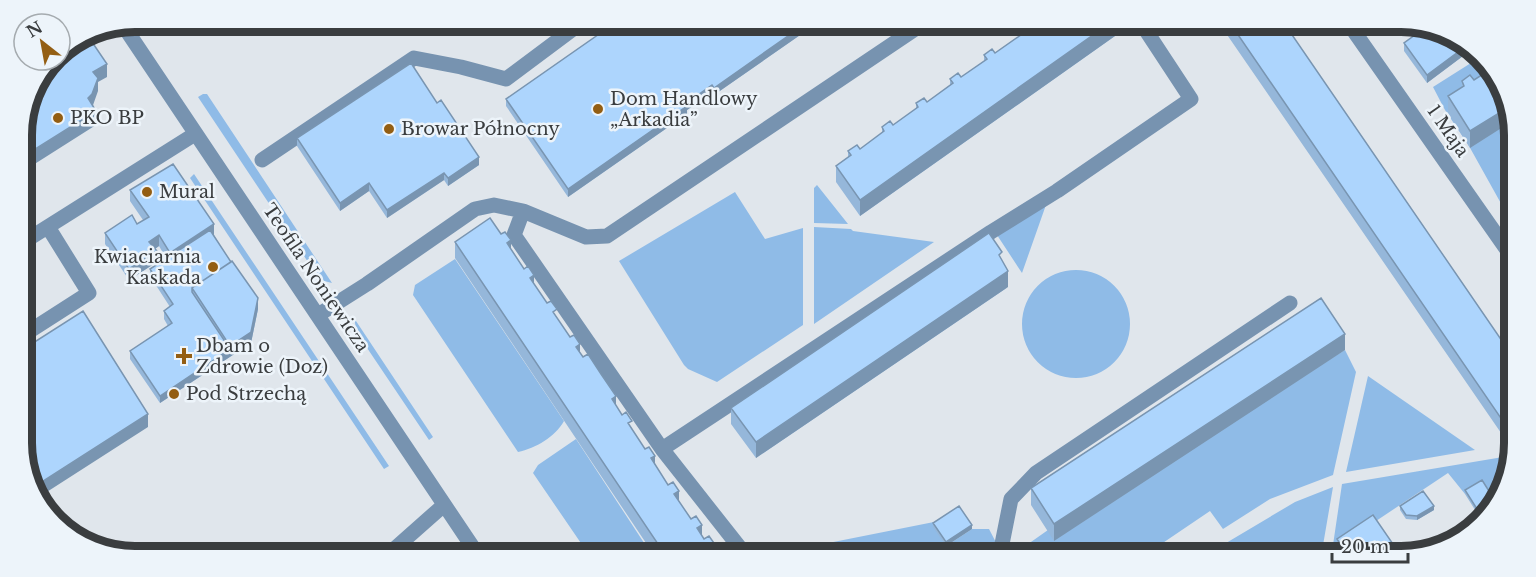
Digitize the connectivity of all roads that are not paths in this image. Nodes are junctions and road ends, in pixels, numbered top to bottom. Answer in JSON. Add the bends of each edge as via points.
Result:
{"nodes":[{"id":1,"x":128,"y":32,"type":"edge"},
{"id":2,"x":569,"y":32,"type":"edge"},
{"id":3,"x":911,"y":32,"type":"edge"},
{"id":4,"x":1147,"y":32,"type":"edge"},
{"id":5,"x":1354,"y":32,"type":"edge"},
{"id":6,"x":195,"y":134,"type":"junction"},
{"id":7,"x":262,"y":160,"type":"dead end"},
{"id":8,"x":523,"y":211,"type":"junction"},
{"id":9,"x":48,"y":227,"type":"junction"},
{"id":10,"x":32,"y":237,"type":"edge"},
{"id":11,"x":1504,"y":246,"type":"edge"},
{"id":12,"x":1290,"y":303,"type":"dead end"},
{"id":13,"x":318,"y":315,"type":"junction"},
{"id":14,"x":32,"y":330,"type":"edge"},
{"id":15,"x":662,"y":449,"type":"junction"},
{"id":16,"x":444,"y":505,"type":"junction"},
{"id":17,"x":1002,"y":545,"type":"edge"},
{"id":18,"x":398,"y":546,"type":"edge"},
{"id":19,"x":472,"y":546,"type":"edge"},
{"id":20,"x":738,"y":546,"type":"edge"}],
"edges":[{"from":1,"to":6,"type":"street","name":"Teofila Noniewicza"},
{"from":2,"to":7,"type":"street","via":[[506,79],[414,58]]},
{"from":3,"to":8,"type":"street","via":[[607,236],[586,237]]},
{"from":4,"to":15,"type":"street","via":[[1191,99]]},
{"from":5,"to":11,"type":"street","name":"1 Maja"},
{"from":6,"to":9,"type":"street"},
{"from":6,"to":13,"type":"street","name":"Teofila Noniewicza"},
{"from":8,"to":13,"type":"street","via":[[494,205],[475,209]]},
{"from":8,"to":15,"type":"street","via":[[514,235]]},
{"from":9,"to":10,"type":"street"},
{"from":9,"to":14,"type":"street","via":[[89,293]]},
{"from":12,"to":17,"type":"street","via":[[1036,473],[1011,499]]},
{"from":13,"to":16,"type":"street","name":"Teofila Noniewicza"},
{"from":15,"to":20,"type":"street"},
{"from":16,"to":18,"type":"street"},
{"from":16,"to":19,"type":"street","name":"Teofila Noniewicza"}]}
